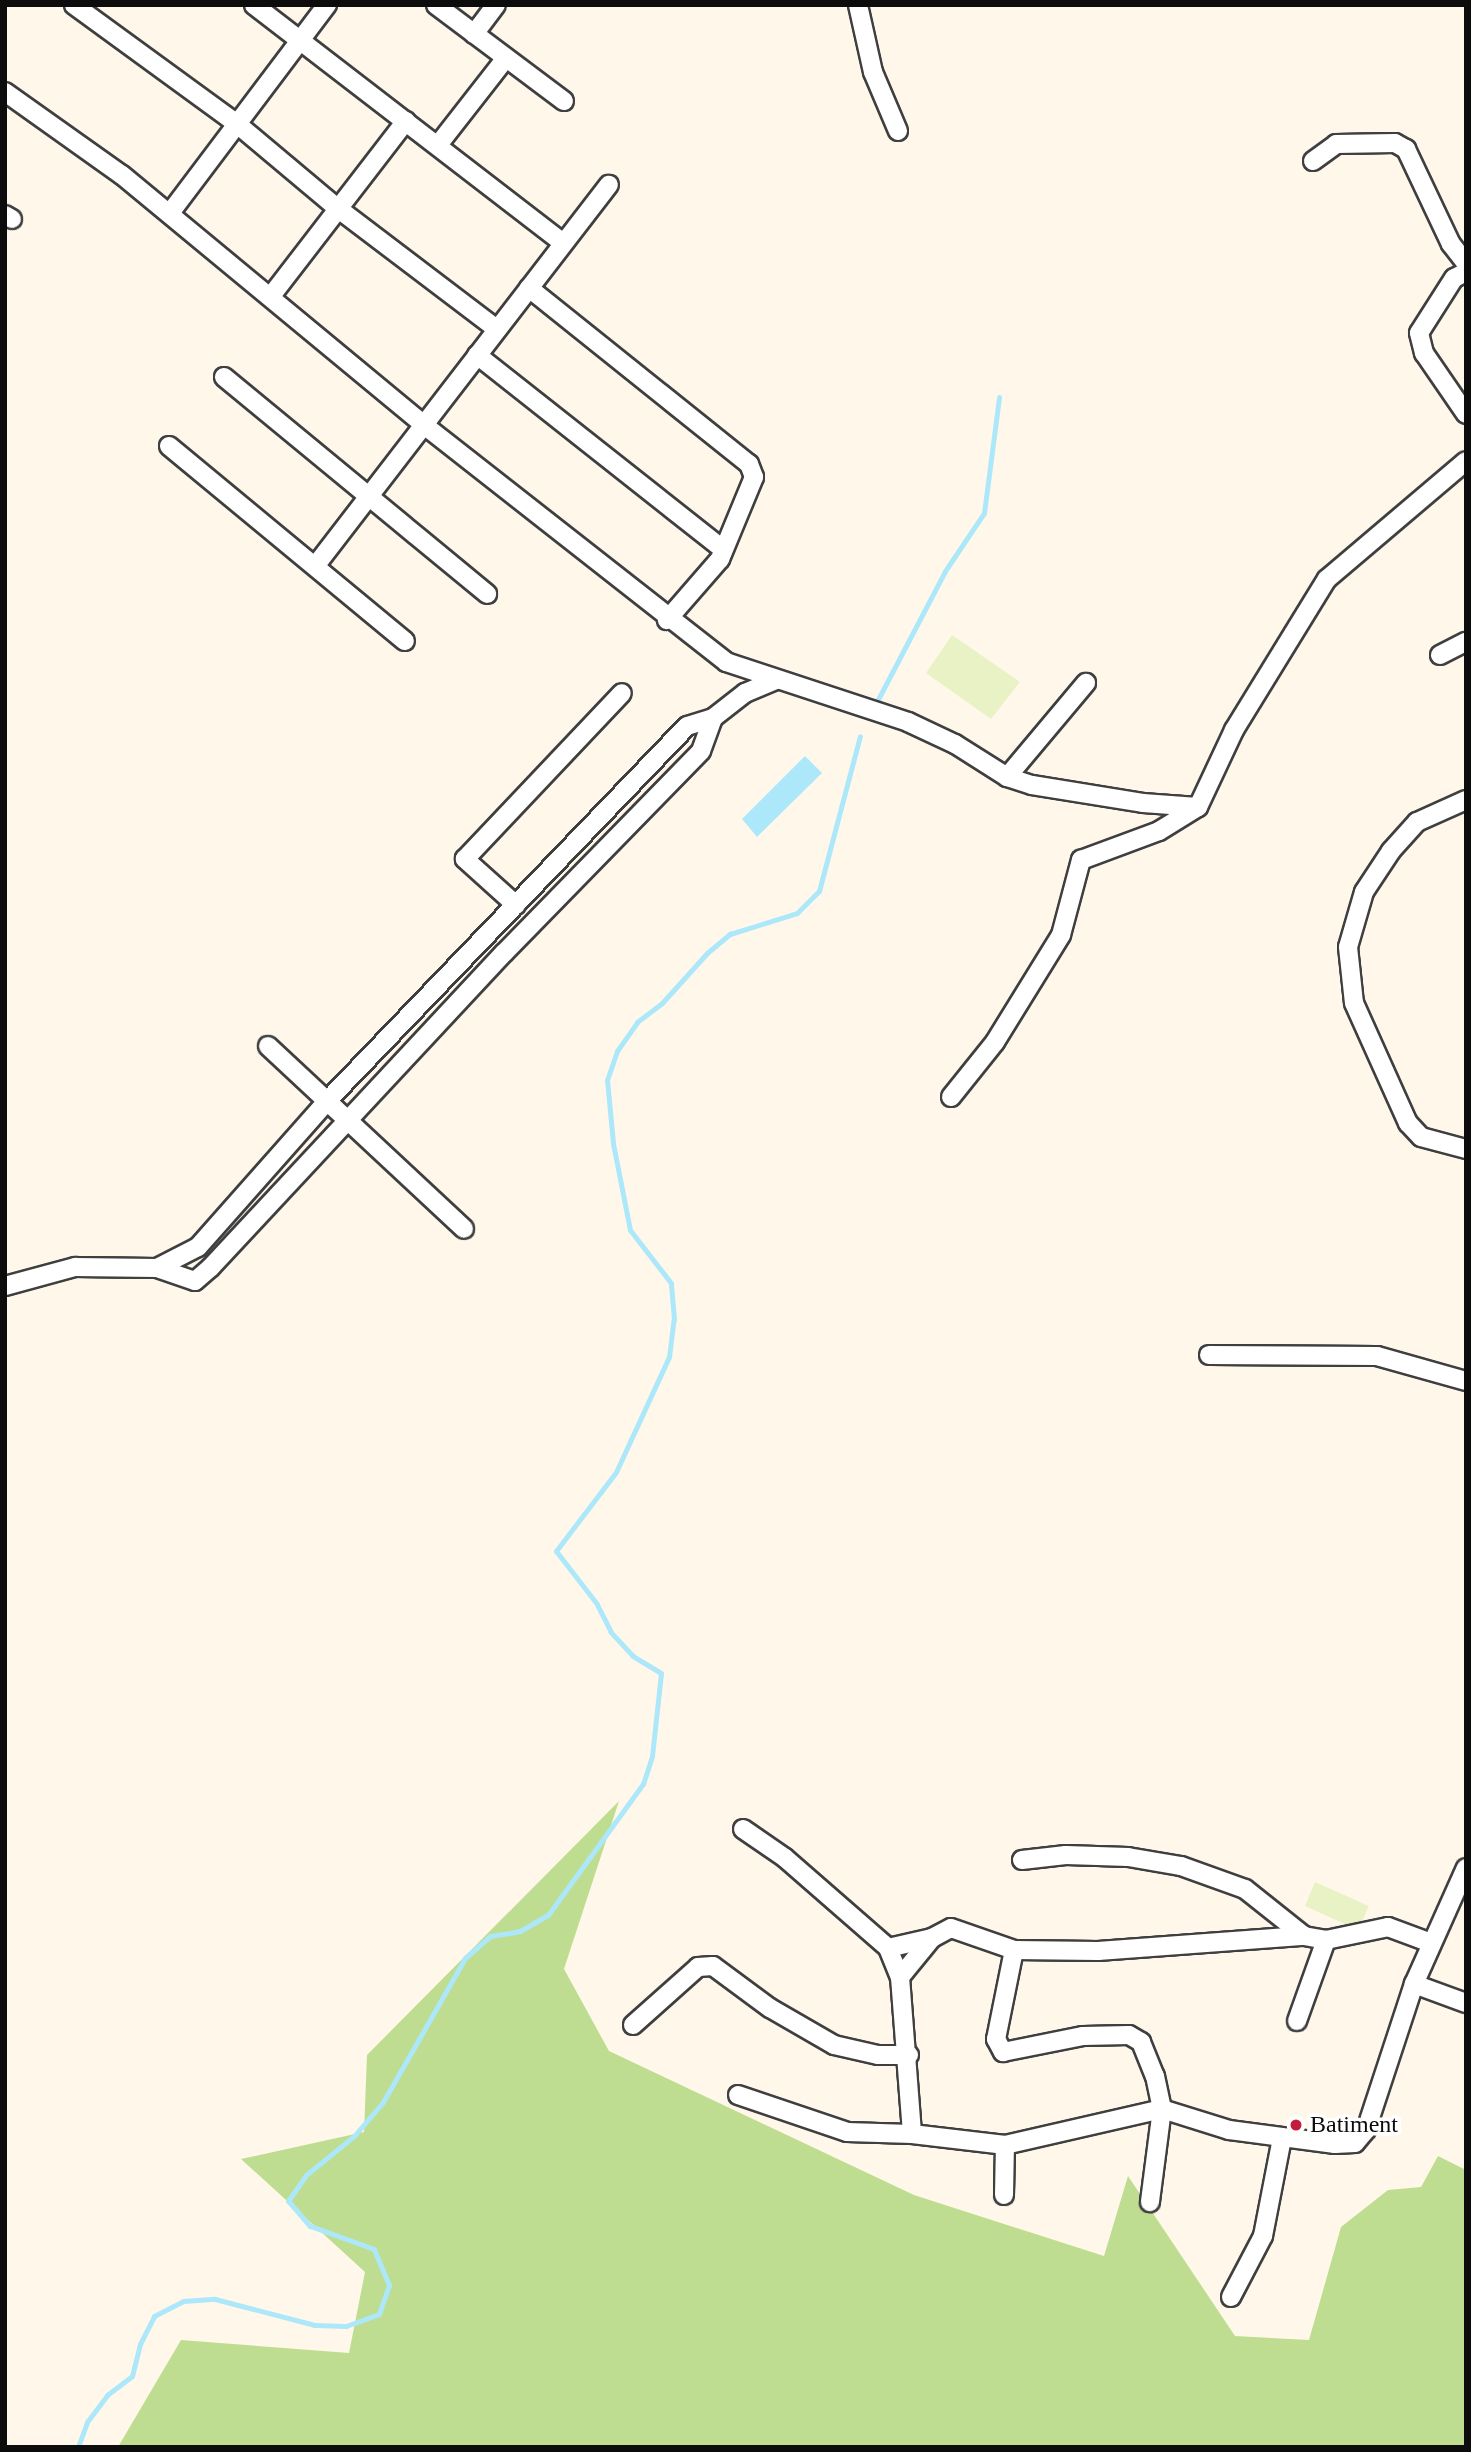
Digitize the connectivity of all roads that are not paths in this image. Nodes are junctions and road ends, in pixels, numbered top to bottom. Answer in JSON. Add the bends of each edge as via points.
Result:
{"nodes":[{"id":1,"x":74,"y":5,"type":"edge"},
{"id":2,"x":254,"y":5,"type":"edge"},
{"id":3,"x":327,"y":5,"type":"edge"},
{"id":4,"x":436,"y":5,"type":"edge"},
{"id":5,"x":496,"y":5,"type":"edge"},
{"id":6,"x":858,"y":5,"type":"edge"},
{"id":7,"x":474,"y":34,"type":"junction"},
{"id":8,"x":300,"y":41,"type":"junction"},
{"id":9,"x":506,"y":58,"type":"junction"},
{"id":10,"x":5,"y":92,"type":"edge"},
{"id":11,"x":564,"y":101,"type":"dead end"},
{"id":12,"x":406,"y":121,"type":"junction"},
{"id":13,"x":237,"y":124,"type":"junction"},
{"id":14,"x":898,"y":131,"type":"dead end"},
{"id":15,"x":438,"y":145,"type":"junction"},
{"id":16,"x":1313,"y":161,"type":"dead end"},
{"id":17,"x":609,"y":185,"type":"dead end"},
{"id":18,"x":336,"y":207,"type":"junction"},
{"id":19,"x":170,"y":213,"type":"junction"},
{"id":20,"x":563,"y":243,"type":"junction"},
{"id":21,"x":1466,"y":263,"type":"edge"},
{"id":22,"x":1466,"y":272,"type":"edge"},
{"id":23,"x":529,"y":288,"type":"junction"},
{"id":24,"x":271,"y":296,"type":"junction"},
{"id":25,"x":497,"y":329,"type":"junction"},
{"id":26,"x":477,"y":355,"type":"junction"},
{"id":27,"x":224,"y":377,"type":"dead end"},
{"id":28,"x":1466,"y":414,"type":"edge"},
{"id":29,"x":424,"y":425,"type":"junction"},
{"id":30,"x":169,"y":446,"type":"dead end"},
{"id":31,"x":1466,"y":461,"type":"edge"},
{"id":32,"x":369,"y":496,"type":"junction"},
{"id":33,"x":723,"y":548,"type":"junction"},
{"id":34,"x":316,"y":565,"type":"junction"},
{"id":35,"x":487,"y":594,"type":"dead end"},
{"id":36,"x":667,"y":620,"type":"junction"},
{"id":37,"x":405,"y":642,"type":"dead end"},
{"id":38,"x":1466,"y":642,"type":"edge"},
{"id":39,"x":1440,"y":655,"type":"dead end"},
{"id":40,"x":775,"y":680,"type":"junction"},
{"id":41,"x":1086,"y":683,"type":"dead end"},
{"id":42,"x":622,"y":693,"type":"dead end"},
{"id":43,"x":713,"y":718,"type":"junction"},
{"id":44,"x":1007,"y":777,"type":"junction"},
{"id":45,"x":1466,"y":800,"type":"edge"},
{"id":46,"x":1198,"y":807,"type":"junction"},
{"id":47,"x":516,"y":905,"type":"junction"},
{"id":48,"x":488,"y":936,"type":"junction"},
{"id":49,"x":504,"y":953,"type":"junction"},
{"id":50,"x":268,"y":1046,"type":"dead end"},
{"id":51,"x":951,"y":1097,"type":"dead end"},
{"id":52,"x":328,"y":1100,"type":"junction"},
{"id":53,"x":347,"y":1121,"type":"junction"},
{"id":54,"x":1466,"y":1149,"type":"edge"},
{"id":55,"x":464,"y":1229,"type":"dead end"},
{"id":56,"x":157,"y":1269,"type":"junction"},
{"id":57,"x":5,"y":1286,"type":"edge"},
{"id":58,"x":1209,"y":1355,"type":"dead end"},
{"id":59,"x":1466,"y":1381,"type":"edge"},
{"id":60,"x":743,"y":1829,"type":"dead end"},
{"id":61,"x":1023,"y":1860,"type":"dead end"},
{"id":62,"x":1466,"y":1868,"type":"edge"},
{"id":63,"x":1304,"y":1936,"type":"junction"},
{"id":64,"x":932,"y":1938,"type":"junction"},
{"id":65,"x":1326,"y":1940,"type":"junction"},
{"id":66,"x":1432,"y":1943,"type":"junction"},
{"id":67,"x":888,"y":1948,"type":"junction"},
{"id":68,"x":1014,"y":1950,"type":"junction"},
{"id":69,"x":900,"y":1977,"type":"junction"},
{"id":70,"x":1414,"y":1984,"type":"junction"},
{"id":71,"x":1466,"y":2003,"type":"edge"},
{"id":72,"x":1297,"y":2021,"type":"dead end"},
{"id":73,"x":633,"y":2025,"type":"dead end"},
{"id":74,"x":909,"y":2055,"type":"junction"},
{"id":75,"x":738,"y":2095,"type":"dead end"},
{"id":76,"x":1162,"y":2109,"type":"junction"},
{"id":77,"x":912,"y":2134,"type":"junction"},
{"id":78,"x":1282,"y":2138,"type":"junction"},
{"id":79,"x":1004,"y":2145,"type":"junction"},
{"id":80,"x":1004,"y":2195,"type":"dead end"},
{"id":81,"x":1150,"y":2202,"type":"dead end"},
{"id":82,"x":1231,"y":2297,"type":"dead end"}],
"edges":[{"from":1,"to":13,"type":"street"},
{"from":2,"to":8,"type":"street"},
{"from":3,"to":8,"type":"street"},
{"from":4,"to":7,"type":"street"},
{"from":5,"to":7,"type":"street"},
{"from":6,"to":14,"type":"street","via":[[873,72]]},
{"from":7,"to":9,"type":"street"},
{"from":8,"to":12,"type":"street"},
{"from":8,"to":13,"type":"street"},
{"from":9,"to":11,"type":"street"},
{"from":9,"to":15,"type":"street"},
{"from":10,"to":19,"type":"street"},
{"from":12,"to":15,"type":"street"},
{"from":12,"to":18,"type":"street"},
{"from":13,"to":18,"type":"street"},
{"from":13,"to":19,"type":"street"},
{"from":15,"to":20,"type":"street"},
{"from":16,"to":21,"type":"street","via":[[1336,144],[1395,144],[1406,149],[1451,244]]},
{"from":17,"to":20,"type":"street"},
{"from":18,"to":24,"type":"street"},
{"from":18,"to":25,"type":"street"},
{"from":19,"to":24,"type":"street"},
{"from":20,"to":23,"type":"street"},
{"from":22,"to":28,"type":"street","via":[[1454,278],[1419,333],[1424,353]]},
{"from":23,"to":25,"type":"street"},
{"from":23,"to":33,"type":"street","via":[[749,464],[754,477]]},
{"from":24,"to":29,"type":"street"},
{"from":25,"to":26,"type":"street"},
{"from":26,"to":29,"type":"street"},
{"from":26,"to":33,"type":"street"},
{"from":27,"to":32,"type":"street"},
{"from":29,"to":32,"type":"street"},
{"from":29,"to":36,"type":"street"},
{"from":30,"to":34,"type":"street"},
{"from":31,"to":46,"type":"street","via":[[1327,579],[1234,730]]},
{"from":32,"to":34,"type":"street"},
{"from":32,"to":35,"type":"street"},
{"from":33,"to":36,"type":"street","via":[[720,559]]},
{"from":34,"to":37,"type":"street"},
{"from":36,"to":40,"type":"street","via":[[726,662]]},
{"from":38,"to":39,"type":"street"},
{"from":40,"to":43,"type":"street","via":[[745,693]]},
{"from":40,"to":44,"type":"street","via":[[908,722],[956,744]]},
{"from":41,"to":44,"type":"street"},
{"from":42,"to":47,"type":"street","via":[[465,859]]},
{"from":43,"to":47,"type":"street","via":[[687,726]]},
{"from":43,"to":49,"type":"street","via":[[701,751]]},
{"from":44,"to":46,"type":"street","via":[[1143,803]]},
{"from":45,"to":54,"type":"street","via":[[1417,822],[1391,850],[1364,892],[1348,947],[1354,1003],[1408,1123],[1421,1137]]},
{"from":46,"to":51,"type":"street","via":[[1159,831],[1081,860],[1055,947],[995,1042]]},
{"from":47,"to":48,"type":"street"},
{"from":48,"to":49,"type":"street"},
{"from":48,"to":52,"type":"street"},
{"from":49,"to":53,"type":"street"},
{"from":50,"to":52,"type":"street"},
{"from":52,"to":53,"type":"street"},
{"from":52,"to":56,"type":"street","via":[[198,1247]]},
{"from":53,"to":55,"type":"street"},
{"from":53,"to":56,"type":"street","via":[[195,1281]]},
{"from":56,"to":57,"type":"street","via":[[75,1266]]},
{"from":58,"to":59,"type":"street","via":[[1377,1356]]},
{"from":60,"to":67,"type":"street","via":[[785,1858]]},
{"from":61,"to":63,"type":"street","via":[[1066,1855],[1128,1857],[1181,1866],[1245,1889]]},
{"from":62,"to":66,"type":"street"},
{"from":63,"to":65,"type":"street"},
{"from":63,"to":68,"type":"street","via":[[1098,1951]]},
{"from":64,"to":67,"type":"street"},
{"from":64,"to":68,"type":"street","via":[[951,1928]]},
{"from":64,"to":69,"type":"street"},
{"from":65,"to":66,"type":"street","via":[[1388,1927]]},
{"from":65,"to":72,"type":"street"},
{"from":66,"to":70,"type":"street"},
{"from":67,"to":69,"type":"street"},
{"from":68,"to":76,"type":"street","via":[[996,2039],[1003,2052],[1083,2036],[1129,2035],[1141,2042]]},
{"from":69,"to":74,"type":"street"},
{"from":70,"to":71,"type":"street"},
{"from":70,"to":78,"type":"street","via":[[1366,2130],[1355,2143]]},
{"from":73,"to":74,"type":"street","via":[[698,1967],[713,1966],[770,2008],[834,2045],[878,2055]]},
{"from":74,"to":77,"type":"street"},
{"from":75,"to":77,"type":"street","via":[[847,2132]]},
{"from":76,"to":78,"type":"street","via":[[1229,2130]]},
{"from":76,"to":79,"type":"street"},
{"from":76,"to":81,"type":"street"},
{"from":77,"to":79,"type":"street"},
{"from":78,"to":82,"type":"street","via":[[1263,2236]]},
{"from":79,"to":80,"type":"street"}]}
